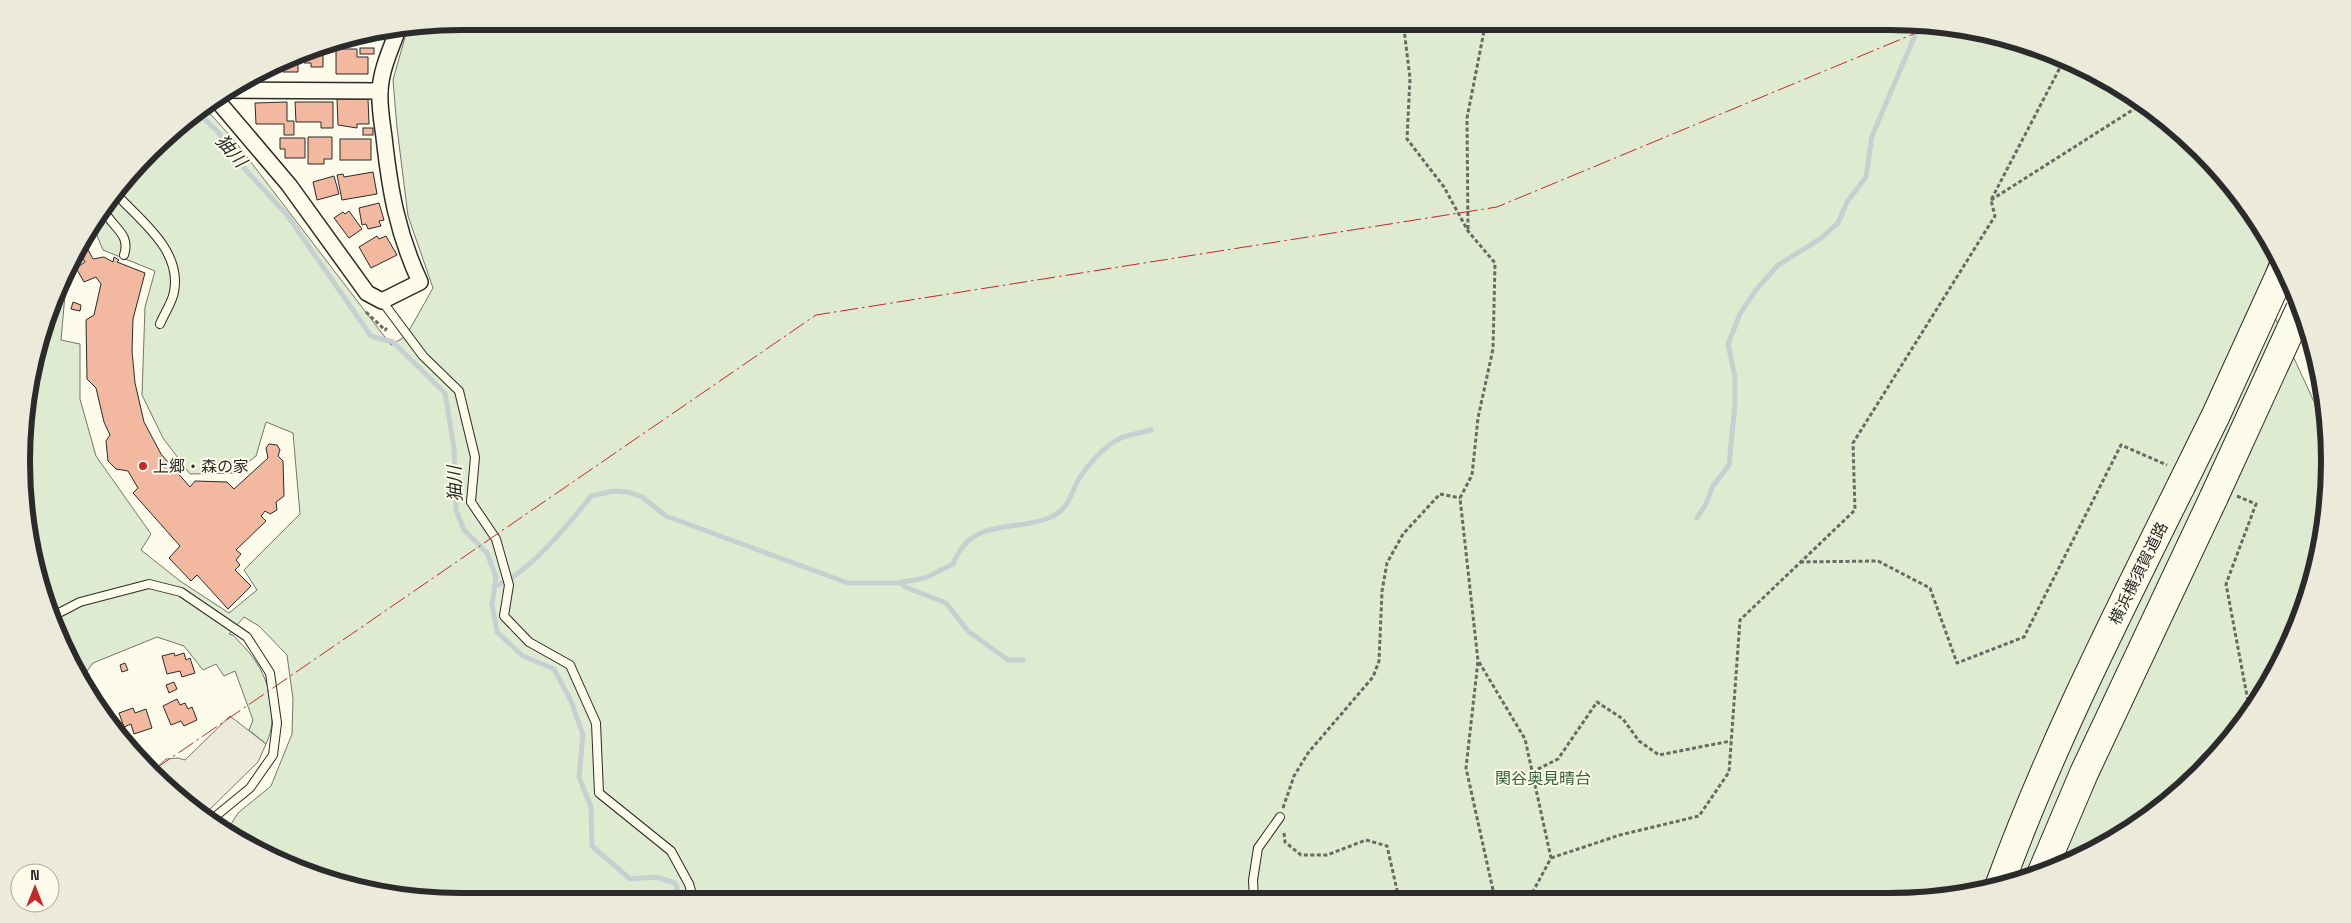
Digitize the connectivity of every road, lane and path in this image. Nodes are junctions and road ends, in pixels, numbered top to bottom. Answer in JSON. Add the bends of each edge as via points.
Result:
{"nodes":[{"id":1,"x":1405,"y":30,"type":"edge"},
{"id":2,"x":1484,"y":30,"type":"edge"},
{"id":3,"x":396,"y":35,"type":"edge"},
{"id":4,"x":2061,"y":66,"type":"edge"},
{"id":5,"x":380,"y":91,"type":"junction"},
{"id":6,"x":234,"y":96,"type":"edge"},
{"id":7,"x":225,"y":101,"type":"edge"},
{"id":8,"x":2136,"y":108,"type":"edge"},
{"id":9,"x":120,"y":198,"type":"edge"},
{"id":10,"x":1991,"y":200,"type":"junction"},
{"id":11,"x":107,"y":216,"type":"edge"},
{"id":12,"x":1468,"y":231,"type":"junction"},
{"id":13,"x":124,"y":255,"type":"dead end"},
{"id":14,"x":2279,"y":276,"type":"edge"},
{"id":15,"x":382,"y":301,"type":"junction"},
{"id":16,"x":2296,"y":318,"type":"edge"},
{"id":17,"x":160,"y":324,"type":"dead end"},
{"id":18,"x":2178,"y":478,"type":"junction"},
{"id":19,"x":2221,"y":494,"type":"junction"},
{"id":20,"x":1460,"y":498,"type":"junction"},
{"id":21,"x":1800,"y":562,"type":"junction"},
{"id":22,"x":58,"y":613,"type":"edge"},
{"id":23,"x":1478,"y":661,"type":"junction"},
{"id":24,"x":2248,"y":701,"type":"edge"},
{"id":25,"x":1731,"y":742,"type":"junction"},
{"id":26,"x":1532,"y":772,"type":"junction"},
{"id":27,"x":216,"y":816,"type":"edge"},
{"id":28,"x":1280,"y":817,"type":"junction"},
{"id":29,"x":1551,"y":858,"type":"junction"},
{"id":30,"x":2046,"y":863,"type":"edge"},
{"id":31,"x":2002,"y":878,"type":"edge"},
{"id":32,"x":692,"y":893,"type":"edge"},
{"id":33,"x":1254,"y":893,"type":"edge"},
{"id":34,"x":1398,"y":893,"type":"edge"},
{"id":35,"x":1494,"y":893,"type":"edge"},
{"id":36,"x":1532,"y":893,"type":"edge"}],
"edges":[{"from":1,"to":12,"type":"path","via":[[1410,78],[1406,139],[1444,187]]},
{"from":2,"to":12,"type":"path","via":[[1467,118]]},
{"from":3,"to":5,"type":"street","via":[[384,66]]},
{"from":4,"to":10,"type":"path"},
{"from":5,"to":6,"type":"street"},
{"from":5,"to":15,"type":"street","via":[[388,181],[398,227],[420,282]]},
{"from":7,"to":15,"type":"street","via":[[367,293]]},
{"from":8,"to":10,"type":"path"},
{"from":9,"to":17,"type":"lane","via":[[166,247],[173,267],[174,294]]},
{"from":10,"to":21,"type":"path","via":[[1995,216],[1853,443],[1855,510]]},
{"from":11,"to":13,"type":"lane","via":[[123,232],[126,240]]},
{"from":12,"to":20,"type":"path","via":[[1495,262],[1493,349],[1478,418],[1472,475]]},
{"from":14,"to":18,"type":"highway","name":"横浜横須賀道路","bridge":true,"via":[[2216,415]]},
{"from":15,"to":32,"type":"lane","via":[[423,356],[459,392],[476,457],[470,502],[496,539],[510,585],[504,616],[529,642],[570,665],[596,723],[599,793],[671,851]]},
{"from":16,"to":19,"type":"highway","bridge":true},
{"from":18,"to":21,"type":"path","via":[[2121,445],[2024,637],[1957,663],[1930,588],[1878,561]]},
{"from":18,"to":31,"type":"highway","name":"横浜横須賀道路","via":[[2027,811]]},
{"from":19,"to":24,"type":"path","via":[[2256,504],[2226,584]]},
{"from":19,"to":30,"type":"highway","via":[[2084,773]]},
{"from":20,"to":23,"type":"path"},
{"from":20,"to":28,"type":"path","via":[[1440,494],[1404,534],[1391,554],[1382,590],[1379,661],[1372,677],[1308,753],[1294,776]]},
{"from":21,"to":25,"type":"path","via":[[1740,620]]},
{"from":22,"to":27,"type":"lane","via":[[80,602],[149,584],[182,592],[247,637],[270,673],[277,723],[273,755],[250,788]]},
{"from":23,"to":26,"type":"path","via":[[1525,740]]},
{"from":23,"to":35,"type":"path","via":[[1466,768]]},
{"from":25,"to":26,"type":"path","via":[[1659,755],[1639,741],[1623,719],[1597,702],[1558,759]]},
{"from":25,"to":29,"type":"path","via":[[1729,772],[1699,816],[1620,835]]},
{"from":26,"to":29,"type":"path"},
{"from":28,"to":33,"type":"lane","via":[[1258,848]]},
{"from":28,"to":34,"type":"path","via":[[1285,842],[1301,855],[1327,855],[1366,840],[1387,846]]},
{"from":29,"to":36,"type":"path"}]}
